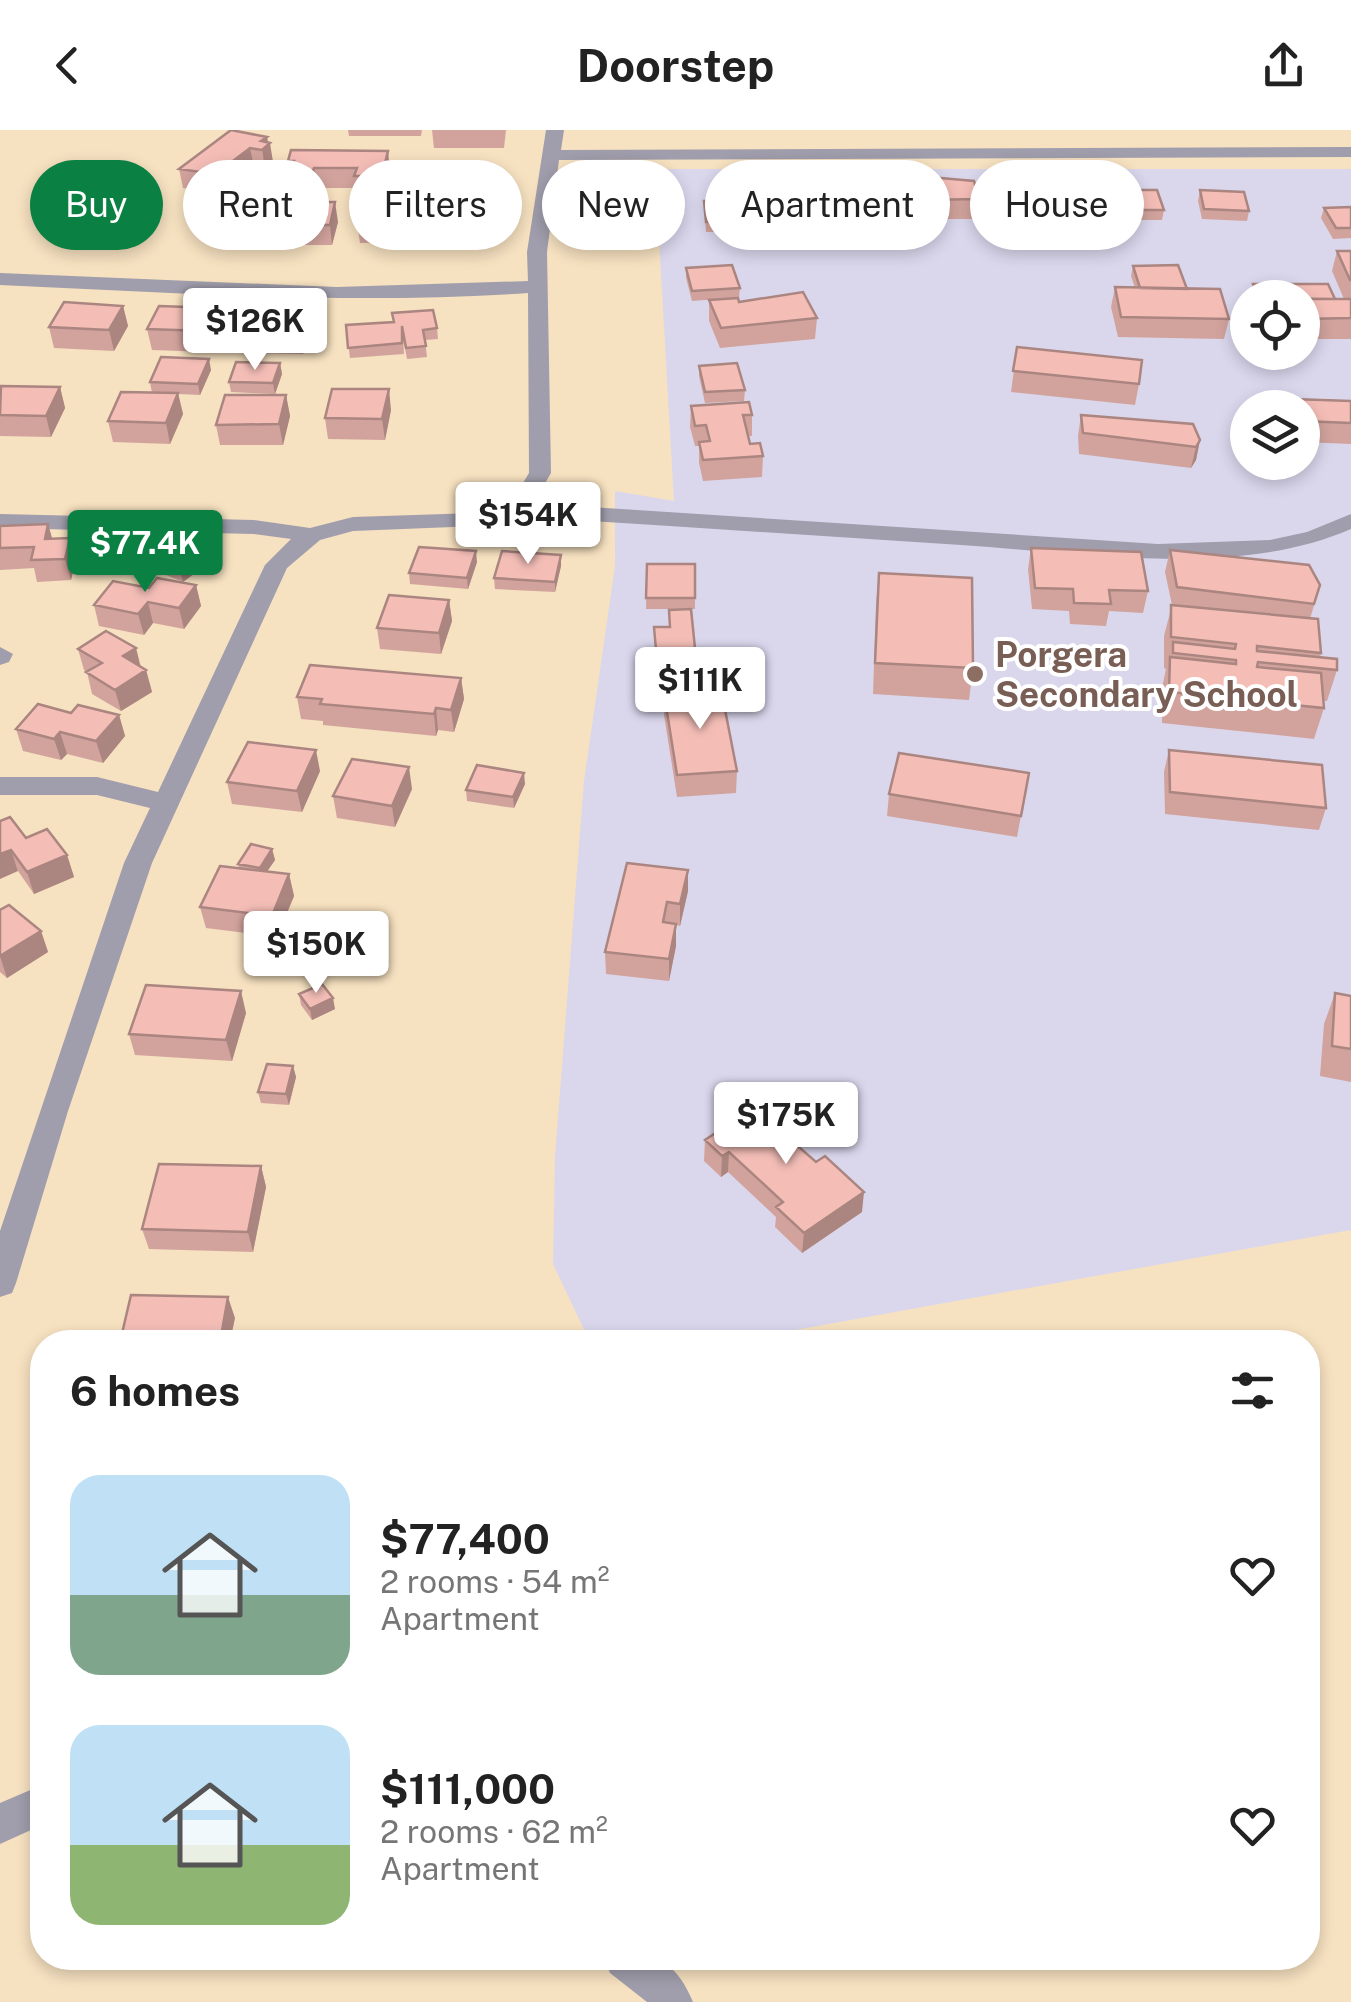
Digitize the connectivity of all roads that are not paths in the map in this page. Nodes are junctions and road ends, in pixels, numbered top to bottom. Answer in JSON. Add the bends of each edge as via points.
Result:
{"nodes":[{"id":1,"x":555,"y":142,"type":"edge"},
{"id":2,"x":1351,"y":152,"type":"edge"},
{"id":3,"x":0,"y":279,"type":"edge"},
{"id":4,"x":538,"y":286,"type":"junction"},
{"id":5,"x":522,"y":503,"type":"junction"},
{"id":6,"x":0,"y":521,"type":"edge"},
{"id":7,"x":1351,"y":521,"type":"edge"},
{"id":8,"x":312,"y":535,"type":"junction"},
{"id":9,"x":0,"y":786,"type":"edge"},
{"id":10,"x":167,"y":802,"type":"junction"},
{"id":11,"x":0,"y":1283,"type":"edge"},
{"id":12,"x":30,"y":1810,"type":"edge"},
{"id":13,"x":0,"y":1824,"type":"edge"},
{"id":14,"x":641,"y":1970,"type":"edge"},
{"id":15,"x":672,"y":2002,"type":"edge"}],
"edges":[{"from":1,"to":2,"type":"street"},
{"from":1,"to":4,"type":"street"},
{"from":3,"to":4,"type":"street","via":[[346,294]]},
{"from":4,"to":5,"type":"street","via":[[540,472]]},
{"from":5,"to":7,"type":"street","via":[[1158,552],[1270,547]]},
{"from":5,"to":8,"type":"street","via":[[495,517],[360,522]]},
{"from":6,"to":8,"type":"street","via":[[254,527]]},
{"from":8,"to":10,"type":"street","via":[[276,565]]},
{"from":9,"to":10,"type":"street","via":[[97,786]]},
{"from":10,"to":11,"type":"street","via":[[138,864]]},
{"from":12,"to":13,"type":"street"},
{"from":14,"to":15,"type":"street"}]}
